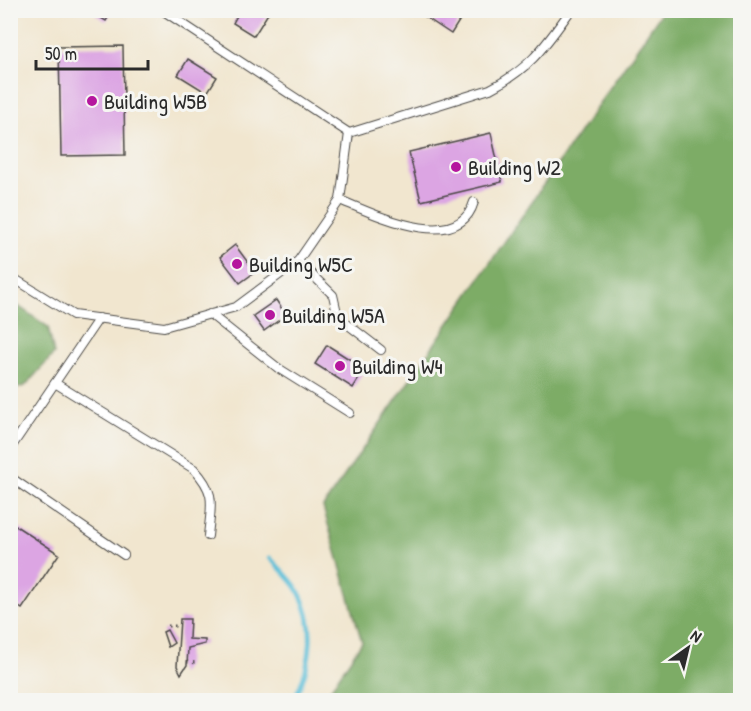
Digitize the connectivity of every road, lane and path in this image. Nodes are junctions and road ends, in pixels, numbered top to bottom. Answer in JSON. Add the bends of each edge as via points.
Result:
{"nodes":[{"id":1,"x":162,"y":10,"type":"edge"},
{"id":2,"x":571,"y":10,"type":"edge"},
{"id":3,"x":350,"y":133,"type":"junction"},
{"id":4,"x":340,"y":200,"type":"junction"},
{"id":5,"x":474,"y":202,"type":"dead end"},
{"id":6,"x":298,"y":261,"type":"junction"},
{"id":7,"x":10,"y":276,"type":"edge"},
{"id":8,"x":210,"y":314,"type":"junction"},
{"id":9,"x":99,"y":318,"type":"junction"},
{"id":10,"x":381,"y":350,"type":"dead end"},
{"id":11,"x":56,"y":383,"type":"junction"},
{"id":12,"x":350,"y":413,"type":"dead end"},
{"id":13,"x":10,"y":449,"type":"edge"},
{"id":14,"x":10,"y":477,"type":"edge"},
{"id":15,"x":208,"y":536,"type":"dead end"},
{"id":16,"x":124,"y":555,"type":"dead end"},
{"id":17,"x":168,"y":626,"type":"dead end"},
{"id":18,"x":180,"y":626,"type":"dead end"},
{"id":19,"x":187,"y":662,"type":"dead end"},
{"id":20,"x":198,"y":663,"type":"dead end"}],
"edges":[{"from":1,"to":3,"type":"lane"},
{"from":2,"to":3,"type":"lane","via":[[535,59],[511,78],[490,89]]},
{"from":3,"to":4,"type":"lane"},
{"from":4,"to":5,"type":"lane","via":[[426,230],[461,222],[470,215]]},
{"from":4,"to":6,"type":"lane"},
{"from":6,"to":8,"type":"lane","via":[[236,307]]},
{"from":6,"to":10,"type":"lane","via":[[333,295],[338,317]]},
{"from":7,"to":9,"type":"lane","via":[[73,315]]},
{"from":8,"to":9,"type":"lane","via":[[164,327]]},
{"from":8,"to":12,"type":"lane","via":[[278,368]]},
{"from":9,"to":11,"type":"lane"},
{"from":11,"to":13,"type":"lane"},
{"from":11,"to":15,"type":"lane","via":[[194,469],[209,485]]},
{"from":14,"to":16,"type":"lane"},
{"from":17,"to":18,"type":"path"},
{"from":19,"to":20,"type":"path"}]}
